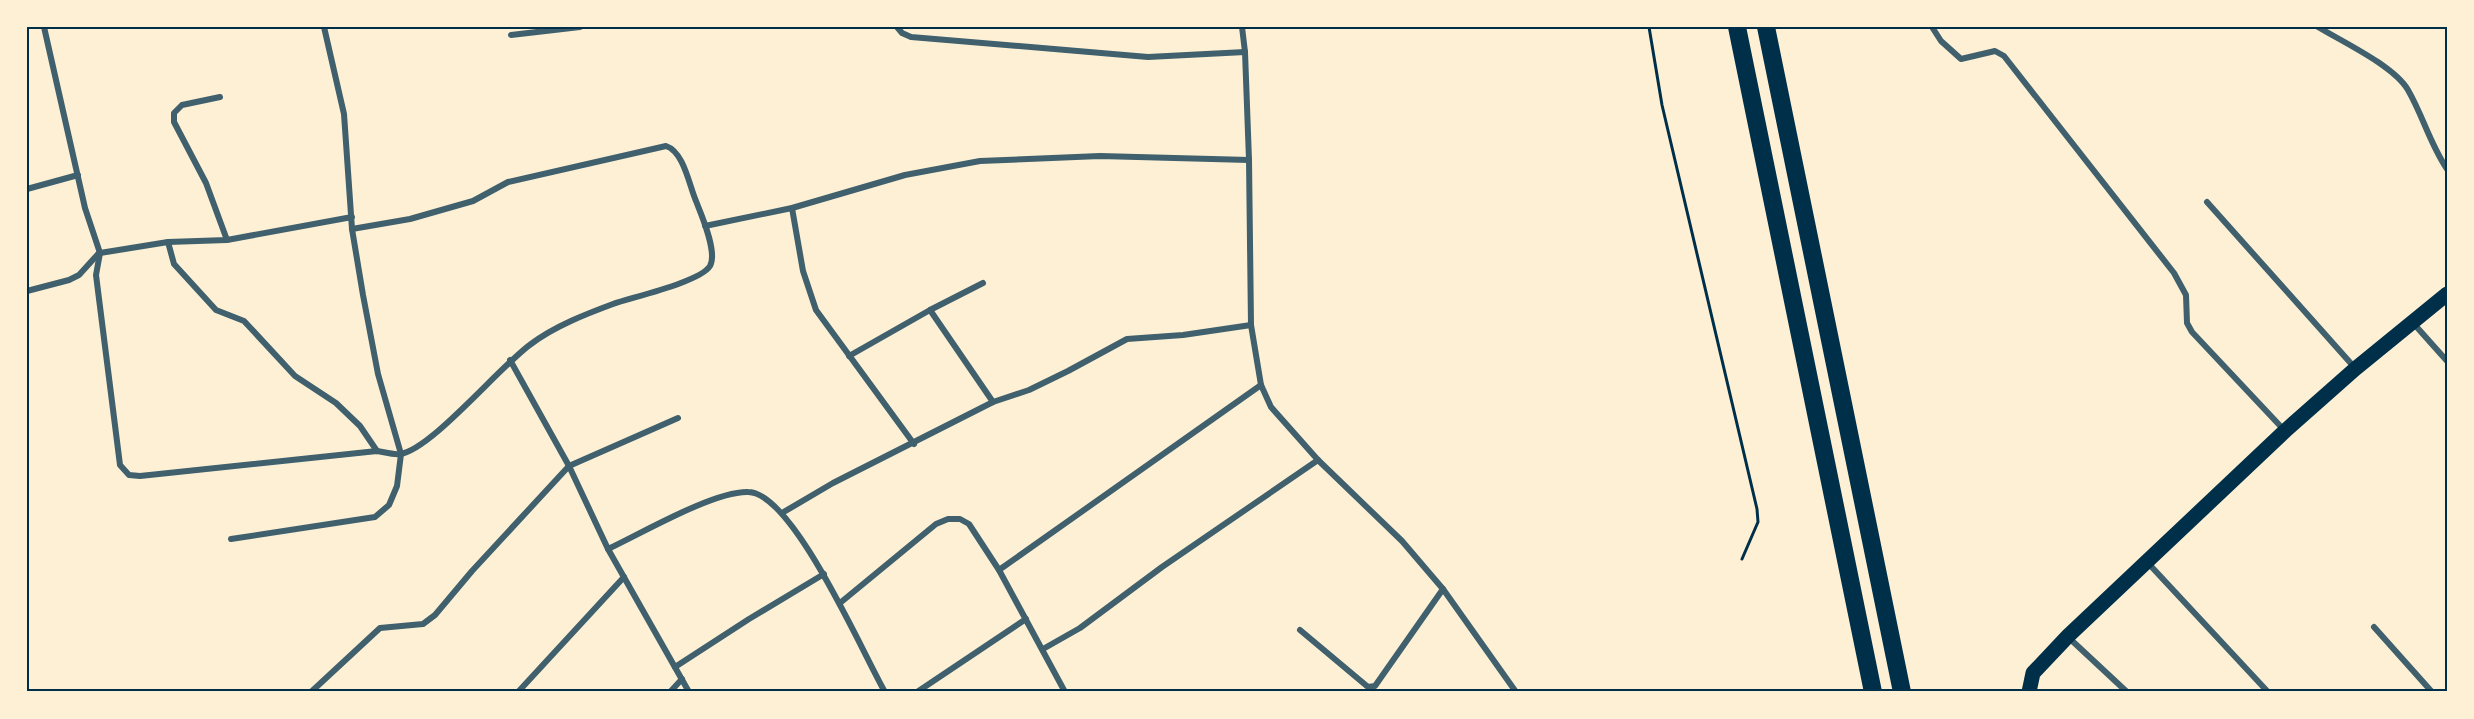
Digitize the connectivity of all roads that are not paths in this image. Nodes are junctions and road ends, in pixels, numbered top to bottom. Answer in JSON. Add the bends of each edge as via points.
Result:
{"nodes":[{"id":1,"x":44,"y":27,"type":"edge"},
{"id":2,"x":324,"y":27,"type":"edge"},
{"id":3,"x":580,"y":27,"type":"edge"},
{"id":4,"x":897,"y":27,"type":"edge"},
{"id":5,"x":1242,"y":27,"type":"edge"},
{"id":6,"x":1737,"y":27,"type":"edge"},
{"id":7,"x":1766,"y":27,"type":"edge"},
{"id":8,"x":1932,"y":27,"type":"edge"},
{"id":9,"x":2318,"y":27,"type":"edge"},
{"id":10,"x":535,"y":30,"type":"edge"},
{"id":11,"x":512,"y":35,"type":"dead end"},
{"id":12,"x":1245,"y":52,"type":"junction"},
{"id":13,"x":220,"y":97,"type":"dead end"},
{"id":14,"x":1249,"y":160,"type":"junction"},
{"id":15,"x":2447,"y":169,"type":"edge"},
{"id":16,"x":78,"y":176,"type":"junction"},
{"id":17,"x":27,"y":189,"type":"edge"},
{"id":18,"x":2207,"y":202,"type":"dead end"},
{"id":19,"x":792,"y":208,"type":"junction"},
{"id":20,"x":352,"y":217,"type":"junction"},
{"id":21,"x":705,"y":226,"type":"junction"},
{"id":22,"x":352,"y":229,"type":"junction"},
{"id":23,"x":227,"y":240,"type":"junction"},
{"id":24,"x":168,"y":242,"type":"junction"},
{"id":25,"x":100,"y":253,"type":"junction"},
{"id":26,"x":983,"y":283,"type":"dead end"},
{"id":27,"x":27,"y":291,"type":"edge"},
{"id":28,"x":2447,"y":294,"type":"edge"},
{"id":29,"x":930,"y":310,"type":"junction"},
{"id":30,"x":2411,"y":321,"type":"junction"},
{"id":31,"x":1251,"y":325,"type":"junction"},
{"id":32,"x":849,"y":356,"type":"junction"},
{"id":33,"x":510,"y":360,"type":"junction"},
{"id":34,"x":2447,"y":361,"type":"edge"},
{"id":35,"x":2355,"y":369,"type":"junction"},
{"id":36,"x":1261,"y":385,"type":"junction"},
{"id":37,"x":993,"y":402,"type":"junction"},
{"id":38,"x":678,"y":418,"type":"dead end"},
{"id":39,"x":2285,"y":431,"type":"junction"},
{"id":40,"x":914,"y":444,"type":"junction"},
{"id":41,"x":377,"y":452,"type":"junction"},
{"id":42,"x":400,"y":454,"type":"junction"},
{"id":43,"x":1318,"y":460,"type":"junction"},
{"id":44,"x":570,"y":466,"type":"junction"},
{"id":45,"x":782,"y":513,"type":"junction"},
{"id":46,"x":231,"y":539,"type":"dead end"},
{"id":47,"x":608,"y":549,"type":"junction"},
{"id":48,"x":2148,"y":562,"type":"junction"},
{"id":49,"x":999,"y":570,"type":"junction"},
{"id":50,"x":824,"y":574,"type":"junction"},
{"id":51,"x":624,"y":577,"type":"junction"},
{"id":52,"x":1443,"y":589,"type":"junction"},
{"id":53,"x":840,"y":603,"type":"junction"},
{"id":54,"x":1026,"y":619,"type":"junction"},
{"id":55,"x":2374,"y":627,"type":"dead end"},
{"id":56,"x":1300,"y":630,"type":"dead end"},
{"id":57,"x":2068,"y":636,"type":"junction"},
{"id":58,"x":1043,"y":649,"type":"junction"},
{"id":59,"x":675,"y":667,"type":"junction"},
{"id":60,"x":682,"y":679,"type":"junction"},
{"id":61,"x":311,"y":692,"type":"edge"},
{"id":62,"x":518,"y":692,"type":"edge"},
{"id":63,"x":670,"y":692,"type":"edge"},
{"id":64,"x":689,"y":692,"type":"edge"},
{"id":65,"x":885,"y":692,"type":"edge"},
{"id":66,"x":917,"y":692,"type":"edge"},
{"id":67,"x":1065,"y":692,"type":"edge"},
{"id":68,"x":1516,"y":692,"type":"edge"},
{"id":69,"x":1873,"y":692,"type":"edge"},
{"id":70,"x":1902,"y":692,"type":"edge"},
{"id":71,"x":2029,"y":692,"type":"edge"},
{"id":72,"x":2127,"y":692,"type":"edge"},
{"id":73,"x":2268,"y":692,"type":"edge"},
{"id":74,"x":2432,"y":692,"type":"edge"}],
"edges":[{"from":1,"to":16,"type":"street"},
{"from":2,"to":20,"type":"street","via":[[344,114]]},
{"from":3,"to":10,"type":"street"},
{"from":4,"to":12,"type":"street","via":[[911,37],[1148,57]]},
{"from":5,"to":12,"type":"street"},
{"from":6,"to":69,"type":"highway"},
{"from":7,"to":70,"type":"highway"},
{"from":8,"to":39,"type":"street","via":[[1961,59],[1995,51],[2004,56],[2174,273],[2186,295],[2187,323],[2192,332]]},
{"from":9,"to":15,"type":"street","via":[[2384,67],[2407,88]]},
{"from":10,"to":11,"type":"street"},
{"from":12,"to":14,"type":"street"},
{"from":13,"to":23,"type":"street","via":[[182,105],[174,113],[174,122],[206,183]]},
{"from":14,"to":19,"type":"street","via":[[1100,156],[980,161],[905,175]]},
{"from":14,"to":31,"type":"street"},
{"from":16,"to":17,"type":"street"},
{"from":16,"to":25,"type":"street"},
{"from":18,"to":35,"type":"street"},
{"from":19,"to":21,"type":"street"},
{"from":19,"to":32,"type":"street","via":[[802,272],[816,310]]},
{"from":20,"to":22,"type":"street"},
{"from":20,"to":23,"type":"street"},
{"from":21,"to":22,"type":"street","via":[[678,154],[666,146],[508,182],[473,201],[410,219]]},
{"from":21,"to":33,"type":"street","via":[[712,254],[711,264],[704,272],[556,329]]},
{"from":22,"to":42,"type":"street","via":[[378,374]]},
{"from":23,"to":24,"type":"street"},
{"from":24,"to":25,"type":"street"},
{"from":24,"to":41,"type":"street","via":[[174,264],[216,310],[244,321],[295,375],[336,403],[360,426]]},
{"from":25,"to":27,"type":"street","via":[[79,275]]},
{"from":25,"to":41,"type":"street","via":[[96,275],[120,465],[129,475]]},
{"from":26,"to":29,"type":"street"},
{"from":28,"to":30,"type":"main road"},
{"from":29,"to":32,"type":"street"},
{"from":29,"to":37,"type":"street"},
{"from":30,"to":34,"type":"street"},
{"from":30,"to":35,"type":"main road"},
{"from":31,"to":36,"type":"street"},
{"from":31,"to":37,"type":"street","via":[[1127,339],[1029,390]]},
{"from":32,"to":40,"type":"street"},
{"from":33,"to":42,"type":"street","via":[[433,436]]},
{"from":33,"to":44,"type":"street"},
{"from":35,"to":39,"type":"main road"},
{"from":36,"to":43,"type":"street","via":[[1270,407]]},
{"from":36,"to":49,"type":"street"},
{"from":37,"to":40,"type":"street"},
{"from":38,"to":44,"type":"street"},
{"from":39,"to":48,"type":"main road"},
{"from":40,"to":45,"type":"street"},
{"from":41,"to":42,"type":"street"},
{"from":42,"to":46,"type":"street","via":[[397,486],[389,505],[375,517]]},
{"from":43,"to":52,"type":"street","via":[[1402,541]]},
{"from":43,"to":58,"type":"street","via":[[1080,628]]},
{"from":44,"to":47,"type":"street"},
{"from":44,"to":61,"type":"street","via":[[435,615],[423,624],[380,628]]},
{"from":45,"to":47,"type":"street","via":[[762,496],[751,491],[737,492]]},
{"from":45,"to":50,"type":"street"},
{"from":47,"to":51,"type":"street"},
{"from":48,"to":57,"type":"main road"},
{"from":48,"to":73,"type":"street"},
{"from":49,"to":53,"type":"street","via":[[969,524],[948,519],[936,524]]},
{"from":49,"to":54,"type":"street"},
{"from":50,"to":53,"type":"street"},
{"from":50,"to":59,"type":"street"},
{"from":51,"to":59,"type":"street"},
{"from":51,"to":62,"type":"street"},
{"from":52,"to":56,"type":"street","via":[[1374,686],[1368,687]]},
{"from":52,"to":68,"type":"street"},
{"from":53,"to":65,"type":"street"},
{"from":54,"to":58,"type":"street"},
{"from":54,"to":66,"type":"street"},
{"from":55,"to":74,"type":"street"},
{"from":57,"to":71,"type":"main road","via":[[2033,674]]},
{"from":57,"to":72,"type":"street"},
{"from":58,"to":67,"type":"street"},
{"from":59,"to":60,"type":"street"},
{"from":60,"to":63,"type":"street"},
{"from":60,"to":64,"type":"street"}]}
